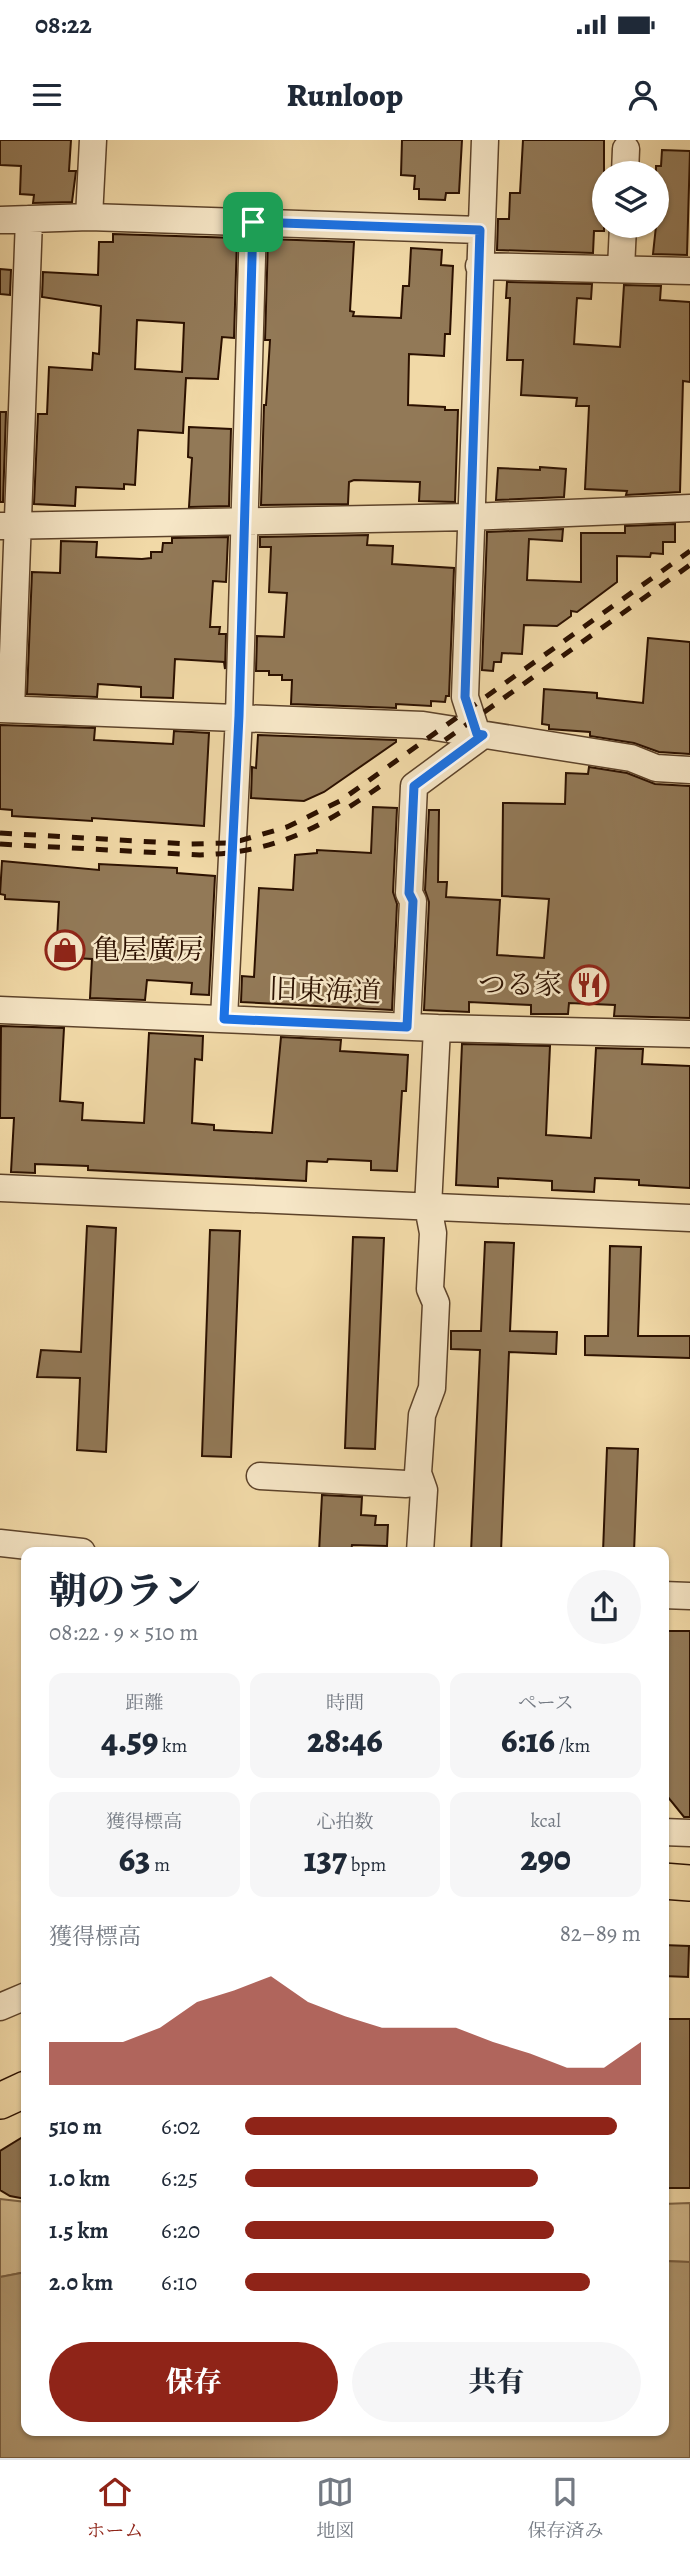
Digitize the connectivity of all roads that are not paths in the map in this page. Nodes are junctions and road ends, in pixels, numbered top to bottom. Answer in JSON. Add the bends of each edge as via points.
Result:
{"nodes":[{"id":1,"x":93,"y":140,"type":"edge"},
{"id":2,"x":485,"y":140,"type":"edge"},
{"id":3,"x":89,"y":217,"type":"junction"},
{"id":4,"x":29,"y":219,"type":"junction"},
{"id":5,"x":0,"y":220,"type":"edge"},
{"id":6,"x":253,"y":222,"type":"junction"},
{"id":7,"x":480,"y":230,"type":"junction"},
{"id":8,"x":622,"y":238,"type":"edge"},
{"id":9,"x":479,"y":266,"type":"junction"},
{"id":10,"x":621,"y":269,"type":"junction"},
{"id":11,"x":690,"y":271,"type":"edge"},
{"id":12,"x":690,"y":508,"type":"edge"},
{"id":13,"x":470,"y":517,"type":"junction"},
{"id":14,"x":245,"y":519,"type":"junction"},
{"id":15,"x":10,"y":526,"type":"edge"},
{"id":16,"x":5,"y":709,"type":"edge"},
{"id":17,"x":239,"y":716,"type":"junction"},
{"id":18,"x":480,"y":734,"type":"junction"},
{"id":19,"x":690,"y":770,"type":"edge"},
{"id":20,"x":0,"y":1010,"type":"edge"},
{"id":21,"x":224,"y":1019,"type":"junction"},
{"id":22,"x":407,"y":1027,"type":"junction"},
{"id":23,"x":437,"y":1028,"type":"junction"},
{"id":24,"x":690,"y":1034,"type":"edge"},
{"id":25,"x":0,"y":1188,"type":"edge"},
{"id":26,"x":428,"y":1207,"type":"junction"},
{"id":27,"x":690,"y":1218,"type":"edge"},
{"id":28,"x":260,"y":1476,"type":"dead end"},
{"id":29,"x":406,"y":1484,"type":"junction"},
{"id":30,"x":0,"y":1543,"type":"edge"},
{"id":31,"x":36,"y":1547,"type":"edge"},
{"id":32,"x":408,"y":1547,"type":"edge"},
{"id":33,"x":420,"y":1547,"type":"edge"},
{"id":34,"x":669,"y":1595,"type":"edge"},
{"id":35,"x":690,"y":1596,"type":"edge"},
{"id":36,"x":669,"y":1832,"type":"edge"},
{"id":37,"x":690,"y":1833,"type":"edge"},
{"id":38,"x":669,"y":1881,"type":"edge"},
{"id":39,"x":690,"y":1883,"type":"edge"},
{"id":40,"x":21,"y":1998,"type":"edge"},
{"id":41,"x":0,"y":2007,"type":"edge"},
{"id":42,"x":21,"y":2092,"type":"edge"},
{"id":43,"x":0,"y":2101,"type":"edge"}],
"edges":[{"from":1,"to":3,"type":"street"},
{"from":2,"to":7,"type":"street"},
{"from":3,"to":4,"type":"street"},
{"from":3,"to":6,"type":"street"},
{"from":4,"to":5,"type":"street"},
{"from":4,"to":15,"type":"street"},
{"from":6,"to":7,"type":"street"},
{"from":6,"to":14,"type":"street"},
{"from":7,"to":9,"type":"street"},
{"from":8,"to":10,"type":"street"},
{"from":9,"to":10,"type":"street"},
{"from":9,"to":13,"type":"street"},
{"from":10,"to":11,"type":"street"},
{"from":12,"to":13,"type":"street"},
{"from":13,"to":14,"type":"street"},
{"from":13,"to":18,"type":"street","via":[[465,697]]},
{"from":14,"to":15,"type":"street"},
{"from":14,"to":17,"type":"street"},
{"from":15,"to":16,"type":"street"},
{"from":16,"to":17,"type":"street"},
{"from":17,"to":18,"type":"street","via":[[423,724]]},
{"from":17,"to":21,"type":"street"},
{"from":18,"to":19,"type":"street","via":[[631,758],[656,768]]},
{"from":18,"to":22,"type":"street","via":[[414,786]]},
{"from":20,"to":21,"type":"street","name":"旧東海道"},
{"from":21,"to":22,"type":"street","name":"旧東海道"},
{"from":22,"to":23,"type":"street","name":"旧東海道"},
{"from":23,"to":24,"type":"street","name":"旧東海道"},
{"from":23,"to":26,"type":"street"},
{"from":25,"to":26,"type":"street"},
{"from":26,"to":27,"type":"street"},
{"from":26,"to":29,"type":"street","via":[[419,1234],[420,1370],[410,1396]]},
{"from":26,"to":33,"type":"street","via":[[433,1233],[430,1289],[436,1303],[432,1388],[422,1415],[418,1473],[424,1490]]},
{"from":28,"to":29,"type":"street"},
{"from":29,"to":32,"type":"street"},
{"from":30,"to":31,"type":"street"},
{"from":34,"to":35,"type":"street"},
{"from":36,"to":37,"type":"street"},
{"from":38,"to":39,"type":"main road"},
{"from":40,"to":41,"type":"street"},
{"from":42,"to":43,"type":"main road"}]}
